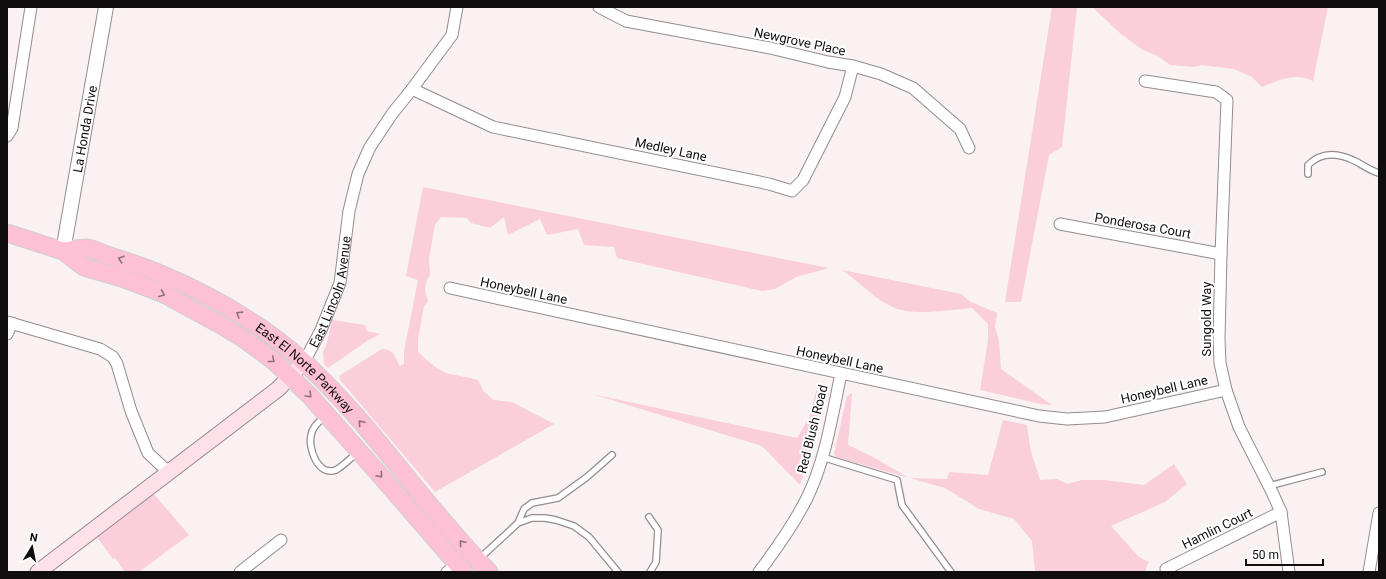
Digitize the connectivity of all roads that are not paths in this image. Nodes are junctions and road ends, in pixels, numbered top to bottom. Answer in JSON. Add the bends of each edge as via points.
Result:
{"nodes":[{"id":1,"x":31,"y":7,"type":"edge"},
{"id":2,"x":106,"y":7,"type":"edge"},
{"id":3,"x":457,"y":7,"type":"edge"},
{"id":4,"x":599,"y":7,"type":"edge"},
{"id":5,"x":853,"y":66,"type":"junction"},
{"id":6,"x":1145,"y":81,"type":"dead end"},
{"id":7,"x":412,"y":89,"type":"junction"},
{"id":8,"x":7,"y":136,"type":"edge"},
{"id":9,"x":969,"y":148,"type":"dead end"},
{"id":10,"x":1379,"y":173,"type":"edge"},
{"id":11,"x":1308,"y":174,"type":"dead end"},
{"id":12,"x":1060,"y":224,"type":"dead end"},
{"id":13,"x":7,"y":233,"type":"edge"},
{"id":14,"x":63,"y":251,"type":"junction"},
{"id":15,"x":1221,"y":254,"type":"junction"},
{"id":16,"x":450,"y":288,"type":"dead end"},
{"id":17,"x":9,"y":322,"type":"edge"},
{"id":18,"x":7,"y":334,"type":"edge"},
{"id":19,"x":304,"y":362,"type":"junction"},
{"id":20,"x":841,"y":374,"type":"junction"},
{"id":21,"x":290,"y":376,"type":"junction"},
{"id":22,"x":1226,"y":390,"type":"junction"},
{"id":23,"x":327,"y":414,"type":"junction"},
{"id":24,"x":360,"y":451,"type":"junction"},
{"id":25,"x":612,"y":455,"type":"dead end"},
{"id":26,"x":822,"y":457,"type":"junction"},
{"id":27,"x":170,"y":470,"type":"junction"},
{"id":28,"x":1322,"y":472,"type":"dead end"},
{"id":29,"x":1269,"y":486,"type":"junction"},
{"id":30,"x":1281,"y":512,"type":"junction"},
{"id":31,"x":1379,"y":513,"type":"edge"},
{"id":32,"x":649,"y":517,"type":"dead end"},
{"id":33,"x":518,"y":523,"type":"junction"},
{"id":34,"x":281,"y":540,"type":"dead end"},
{"id":35,"x":483,"y":566,"type":"edge"},
{"id":36,"x":1166,"y":569,"type":"dead end"},
{"id":37,"x":456,"y":570,"type":"edge"},
{"id":38,"x":38,"y":572,"type":"edge"},
{"id":39,"x":240,"y":572,"type":"edge"},
{"id":40,"x":618,"y":572,"type":"edge"},
{"id":41,"x":650,"y":572,"type":"edge"},
{"id":42,"x":759,"y":572,"type":"edge"},
{"id":43,"x":951,"y":572,"type":"edge"},
{"id":44,"x":1289,"y":572,"type":"edge"},
{"id":45,"x":1369,"y":572,"type":"edge"}],
"edges":[{"from":1,"to":8,"type":"street","via":[[12,128]]},
{"from":2,"to":14,"type":"street","name":"La Honda Drive"},
{"from":3,"to":7,"type":"street","name":"East Lincoln Avenue","via":[[452,35]]},
{"from":4,"to":5,"type":"street","name":"Newgrove Place","via":[[626,21]]},
{"from":5,"to":7,"type":"street","name":"Medley Lane","via":[[845,97],[803,180],[792,191],[769,184],[493,127]]},
{"from":5,"to":9,"type":"street","name":"Newgrove Place","via":[[913,88],[960,129]]},
{"from":6,"to":15,"type":"street","name":"Sungold Way","via":[[1216,92],[1227,100]]},
{"from":7,"to":19,"type":"street","name":"East Lincoln Avenue","via":[[370,147],[358,174],[340,282],[321,330]]},
{"from":10,"to":11,"type":"lane","via":[[1354,160],[1331,154],[1313,160],[1308,165]]},
{"from":12,"to":15,"type":"street","name":"Ponderosa Court"},
{"from":13,"to":14,"type":"main road","name":"East El Norte Parkway"},
{"from":19,"to":14,"type":"main road","name":"East El Norte Parkway","one_way":true,"via":[[259,327],[182,283],[143,266],[89,248]]},
{"from":14,"to":21,"type":"main road","name":"East El Norte Parkway","one_way":true,"via":[[84,267],[162,293],[191,308],[247,341]]},
{"from":15,"to":22,"type":"street","name":"Sungold Way","via":[[1219,339],[1220,363]]},
{"from":16,"to":20,"type":"street","name":"Honeybell Lane"},
{"from":17,"to":18,"type":"street"},
{"from":17,"to":27,"type":"street","via":[[100,349],[113,357],[148,453],[164,468]]},
{"from":19,"to":21,"type":"main road","name":"East Lincoln Avenue"},
{"from":35,"to":19,"type":"main road","name":"East El Norte Parkway","one_way":true,"via":[[362,424]]},
{"from":20,"to":22,"type":"street","name":"Honeybell Lane","via":[[1039,416],[1067,419],[1105,417]]},
{"from":20,"to":26,"type":"street","name":"Red Blush Road"},
{"from":21,"to":23,"type":"main road","name":"East El Norte Parkway","one_way":true},
{"from":21,"to":27,"type":"main road","name":"East Lincoln Avenue","via":[[278,389]]},
{"from":22,"to":29,"type":"street","name":"Sungold Way","via":[[1239,427]]},
{"from":23,"to":24,"type":"main road","name":"East El Norte Parkway"},
{"from":23,"to":24,"type":"lane","via":[[313,429],[311,436],[314,457],[319,466],[335,470]]},
{"from":24,"to":37,"type":"main road","name":"East El Norte Parkway","one_way":true},
{"from":25,"to":33,"type":"lane","via":[[558,498],[532,503],[524,509]]},
{"from":26,"to":42,"type":"street","name":"Red Blush Road","via":[[808,496],[794,522]]},
{"from":26,"to":43,"type":"lane","via":[[896,480],[902,505]]},
{"from":27,"to":38,"type":"main road","name":"East Lincoln Avenue"},
{"from":28,"to":29,"type":"lane"},
{"from":29,"to":30,"type":"street","name":"Sungold Way"},
{"from":30,"to":36,"type":"street","name":"Hamlin Court"},
{"from":30,"to":44,"type":"street","name":"Sungold Way"},
{"from":31,"to":45,"type":"street"},
{"from":32,"to":41,"type":"lane","via":[[658,530],[656,562]]},
{"from":33,"to":35,"type":"lane"},
{"from":33,"to":40,"type":"lane","via":[[532,518],[545,518],[574,526],[590,536]]},
{"from":34,"to":39,"type":"street"}]}
